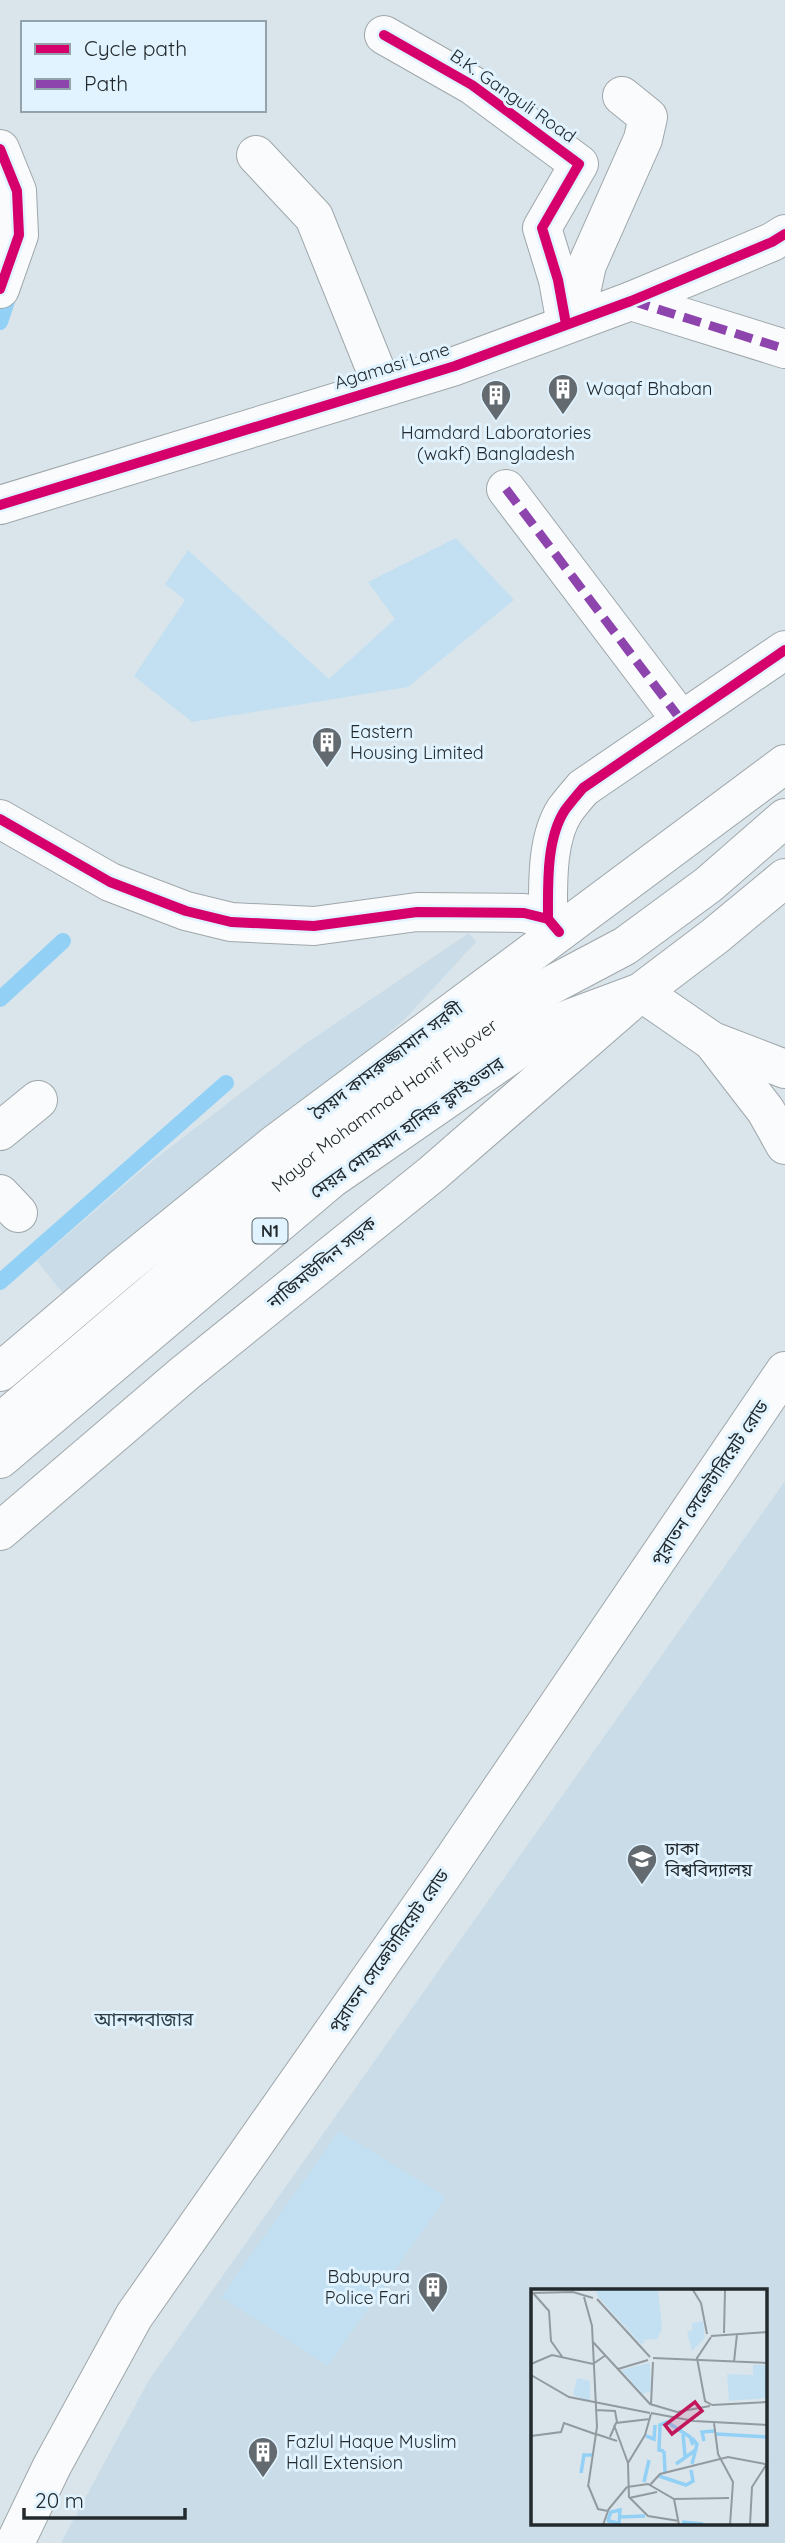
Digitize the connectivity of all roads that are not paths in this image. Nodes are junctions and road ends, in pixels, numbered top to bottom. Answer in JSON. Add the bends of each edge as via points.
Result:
{"nodes":[{"id":1,"x":384,"y":35,"type":"dead end"},
{"id":2,"x":622,"y":96,"type":"dead end"},
{"id":3,"x":0,"y":149,"type":"edge"},
{"id":4,"x":256,"y":155,"type":"dead end"},
{"id":5,"x":785,"y":234,"type":"edge"},
{"id":6,"x":0,"y":289,"type":"edge"},
{"id":7,"x":631,"y":300,"type":"junction"},
{"id":8,"x":570,"y":322,"type":"junction"},
{"id":9,"x":785,"y":349,"type":"edge"},
{"id":10,"x":383,"y":388,"type":"junction"},
{"id":11,"x":506,"y":489,"type":"dead end"},
{"id":12,"x":0,"y":505,"type":"edge"},
{"id":13,"x":785,"y":650,"type":"edge"},
{"id":14,"x":681,"y":720,"type":"junction"},
{"id":15,"x":785,"y":764,"type":"edge"},
{"id":16,"x":785,"y":818,"type":"edge"},
{"id":17,"x":0,"y":819,"type":"edge"},
{"id":18,"x":785,"y":878,"type":"edge"},
{"id":19,"x":554,"y":925,"type":"junction"},
{"id":20,"x":641,"y":992,"type":"junction"},
{"id":21,"x":547,"y":1007,"type":"junction"},
{"id":22,"x":712,"y":1041,"type":"junction"},
{"id":23,"x":785,"y":1069,"type":"edge"},
{"id":24,"x":38,"y":1100,"type":"dead end"},
{"id":25,"x":0,"y":1131,"type":"edge"},
{"id":26,"x":785,"y":1145,"type":"edge"},
{"id":27,"x":785,"y":1371,"type":"edge"},
{"id":28,"x":0,"y":1372,"type":"edge"},
{"id":29,"x":0,"y":1423,"type":"edge"},
{"id":30,"x":0,"y":1459,"type":"edge"},
{"id":31,"x":0,"y":1531,"type":"edge"},
{"id":32,"x":15,"y":2543,"type":"edge"}],
"edges":[{"from":1,"to":8,"type":"main road","name":"B.K. Ganguli Road","via":[[472,85],[579,164],[542,228]]},
{"from":2,"to":8,"type":"main road","via":[[648,117],[643,139],[587,265]]},
{"from":3,"to":6,"type":"main road","via":[[17,191],[19,235]]},
{"from":4,"to":10,"type":"main road","via":[[314,217]]},
{"from":5,"to":7,"type":"main road","name":"Agamasi Lane"},
{"from":7,"to":8,"type":"main road","name":"Agamasi Lane"},
{"from":7,"to":9,"type":"main road"},
{"from":8,"to":10,"type":"main road","name":"Agamasi Lane"},
{"from":10,"to":12,"type":"main road","name":"Agamasi Lane"},
{"from":11,"to":14,"type":"main road"},
{"from":13,"to":14,"type":"main road"},
{"from":14,"to":19,"type":"main road","via":[[583,788],[564,812],[551,855]]},
{"from":15,"to":19,"type":"main road","name":"সৈয়দ কামরুজ্জামান সরণী"},
{"from":16,"to":21,"type":"main road","name":"Mayor Mohammad Hanif Flyover","number":"N1","via":[[708,885]]},
{"from":17,"to":19,"type":"main road","via":[[110,882],[186,911],[232,922],[314,926],[416,912],[524,913]]},
{"from":18,"to":20,"type":"main road"},
{"from":19,"to":28,"type":"main road","name":"সৈয়দ কামরুজ্জামান সরণী","via":[[275,1144]]},
{"from":20,"to":21,"type":"main road","name":"মেয়র মোহাম্মদ হানিফ ফ্লাইওভার","number":"N1"},
{"from":20,"to":22,"type":"main road"},
{"from":20,"to":31,"type":"main road","name":"নাজিমউদ্দিন সড়ক","via":[[432,1174],[185,1373]]},
{"from":21,"to":29,"type":"main road","name":"Mayor Mohammad Hanif Flyover","number":"N1","via":[[324,1146]]},
{"from":21,"to":30,"type":"main road","name":"মেয়র মোহাম্মদ হানিফ ফ্লাইওভার","number":"N1","via":[[331,1179]]},
{"from":22,"to":23,"type":"main road"},
{"from":22,"to":26,"type":"main road","via":[[766,1111]]},
{"from":24,"to":25,"type":"main road"},
{"from":27,"to":32,"type":"main road","name":"পুরাতন সেক্রেটারিয়েট রোড","via":[[442,1876],[134,2316]]}]}
